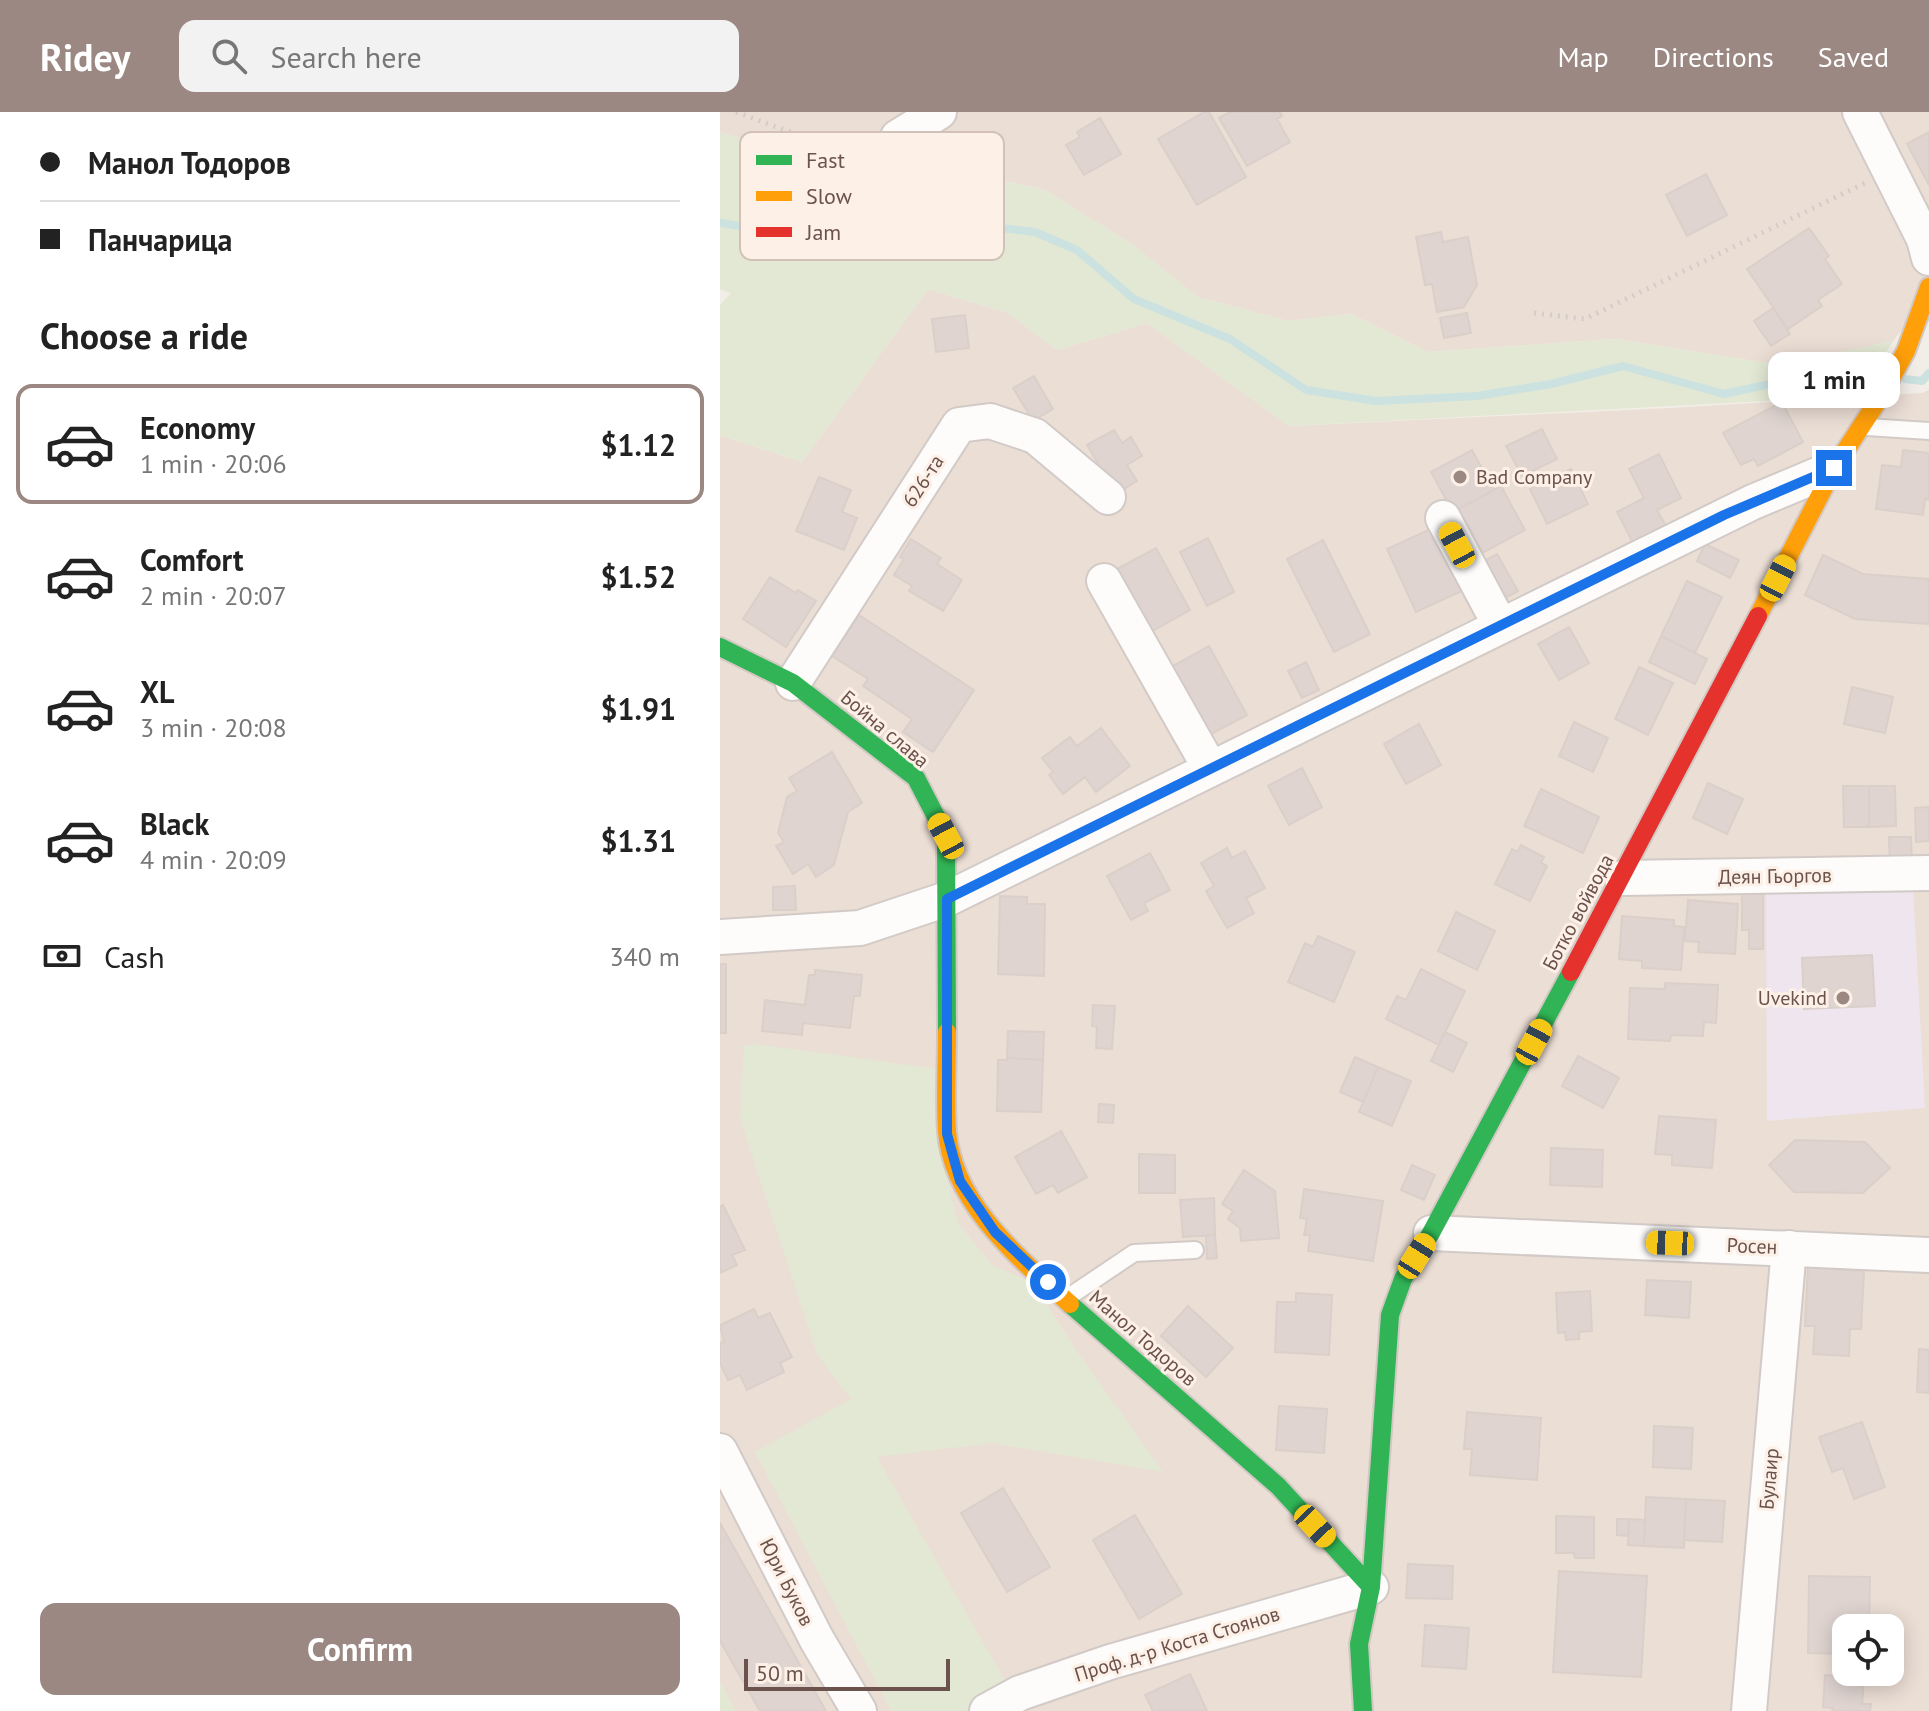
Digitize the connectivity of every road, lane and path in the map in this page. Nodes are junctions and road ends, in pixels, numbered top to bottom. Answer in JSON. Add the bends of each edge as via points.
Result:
{"nodes":[{"id":1,"x":736,"y":112,"type":"edge"},
{"id":2,"x":939,"y":112,"type":"edge"},
{"id":3,"x":1860,"y":112,"type":"edge"},
{"id":4,"x":790,"y":132,"type":"edge"},
{"id":5,"x":906,"y":132,"type":"edge"},
{"id":6,"x":1889,"y":171,"type":"junction"},
{"id":7,"x":1929,"y":258,"type":"edge"},
{"id":8,"x":1929,"y":287,"type":"edge"},
{"id":9,"x":1534,"y":313,"type":"dead end"},
{"id":10,"x":1862,"y":426,"type":"junction"},
{"id":11,"x":1929,"y":431,"type":"edge"},
{"id":12,"x":1834,"y":468,"type":"junction"},
{"id":13,"x":1108,"y":497,"type":"dead end"},
{"id":14,"x":1443,"y":518,"type":"dead end"},
{"id":15,"x":1104,"y":581,"type":"dead end"},
{"id":16,"x":1500,"y":625,"type":"junction"},
{"id":17,"x":720,"y":647,"type":"edge"},
{"id":18,"x":793,"y":683,"type":"junction"},
{"id":19,"x":1210,"y":768,"type":"junction"},
{"id":20,"x":1929,"y":873,"type":"edge"},
{"id":21,"x":1622,"y":878,"type":"junction"},
{"id":22,"x":947,"y":899,"type":"junction"},
{"id":23,"x":720,"y":937,"type":"edge"},
{"id":24,"x":1431,"y":1233,"type":"junction"},
{"id":25,"x":1789,"y":1248,"type":"junction"},
{"id":26,"x":1195,"y":1250,"type":"dead end"},
{"id":27,"x":1929,"y":1255,"type":"edge"},
{"id":28,"x":1065,"y":1299,"type":"junction"},
{"id":29,"x":720,"y":1451,"type":"edge"},
{"id":30,"x":1371,"y":1587,"type":"junction"},
{"id":31,"x":859,"y":1711,"type":"edge"},
{"id":32,"x":987,"y":1711,"type":"edge"},
{"id":33,"x":1363,"y":1711,"type":"edge"},
{"id":34,"x":1749,"y":1711,"type":"edge"}],
"edges":[{"from":1,"to":4,"type":"path"},
{"from":2,"to":5,"type":"street"},
{"from":3,"to":6,"type":"street"},
{"from":6,"to":7,"type":"street"},
{"from":6,"to":9,"type":"path","via":[[1585,319]]},
{"from":8,"to":10,"type":"street","name":"Ботко войвода","via":[[1906,351]]},
{"from":10,"to":11,"type":"lane"},
{"from":10,"to":12,"type":"street","name":"Ботко войвода"},
{"from":12,"to":16,"type":"street"},
{"from":12,"to":21,"type":"street","name":"Ботко войвода"},
{"from":13,"to":18,"type":"street","name":"626-та","via":[[1035,436],[990,421],[959,425]]},
{"from":14,"to":16,"type":"street"},
{"from":15,"to":19,"type":"street"},
{"from":16,"to":19,"type":"street"},
{"from":17,"to":18,"type":"street","name":"Бойна слава"},
{"from":18,"to":22,"type":"street","name":"Бойна слава","via":[[916,778],[946,836]]},
{"from":19,"to":22,"type":"street"},
{"from":20,"to":21,"type":"street","name":"Деян Гьоргов"},
{"from":21,"to":24,"type":"street","name":"Ботко войвода"},
{"from":22,"to":23,"type":"street","via":[[860,928]]},
{"from":22,"to":28,"type":"street","name":"Манол Тодоров","via":[[947,1134],[960,1181],[995,1232]]},
{"from":24,"to":25,"type":"street","name":"Росен"},
{"from":24,"to":30,"type":"street","name":"Ботко войвода","via":[[1403,1279],[1390,1315]]},
{"from":25,"to":27,"type":"street","name":"Росен"},
{"from":25,"to":34,"type":"street","name":"Булаир"},
{"from":26,"to":28,"type":"lane","via":[[1134,1253]]},
{"from":28,"to":30,"type":"street","name":"Манол Тодоров","via":[[1278,1486]]},
{"from":29,"to":31,"type":"street","name":"Юри Буков"},
{"from":30,"to":32,"type":"street","name":"Проф. д-р Коста Стоянов","via":[[1110,1662],[1020,1693]]},
{"from":30,"to":33,"type":"street","name":"Ботко войвода","via":[[1359,1644]]}]}
